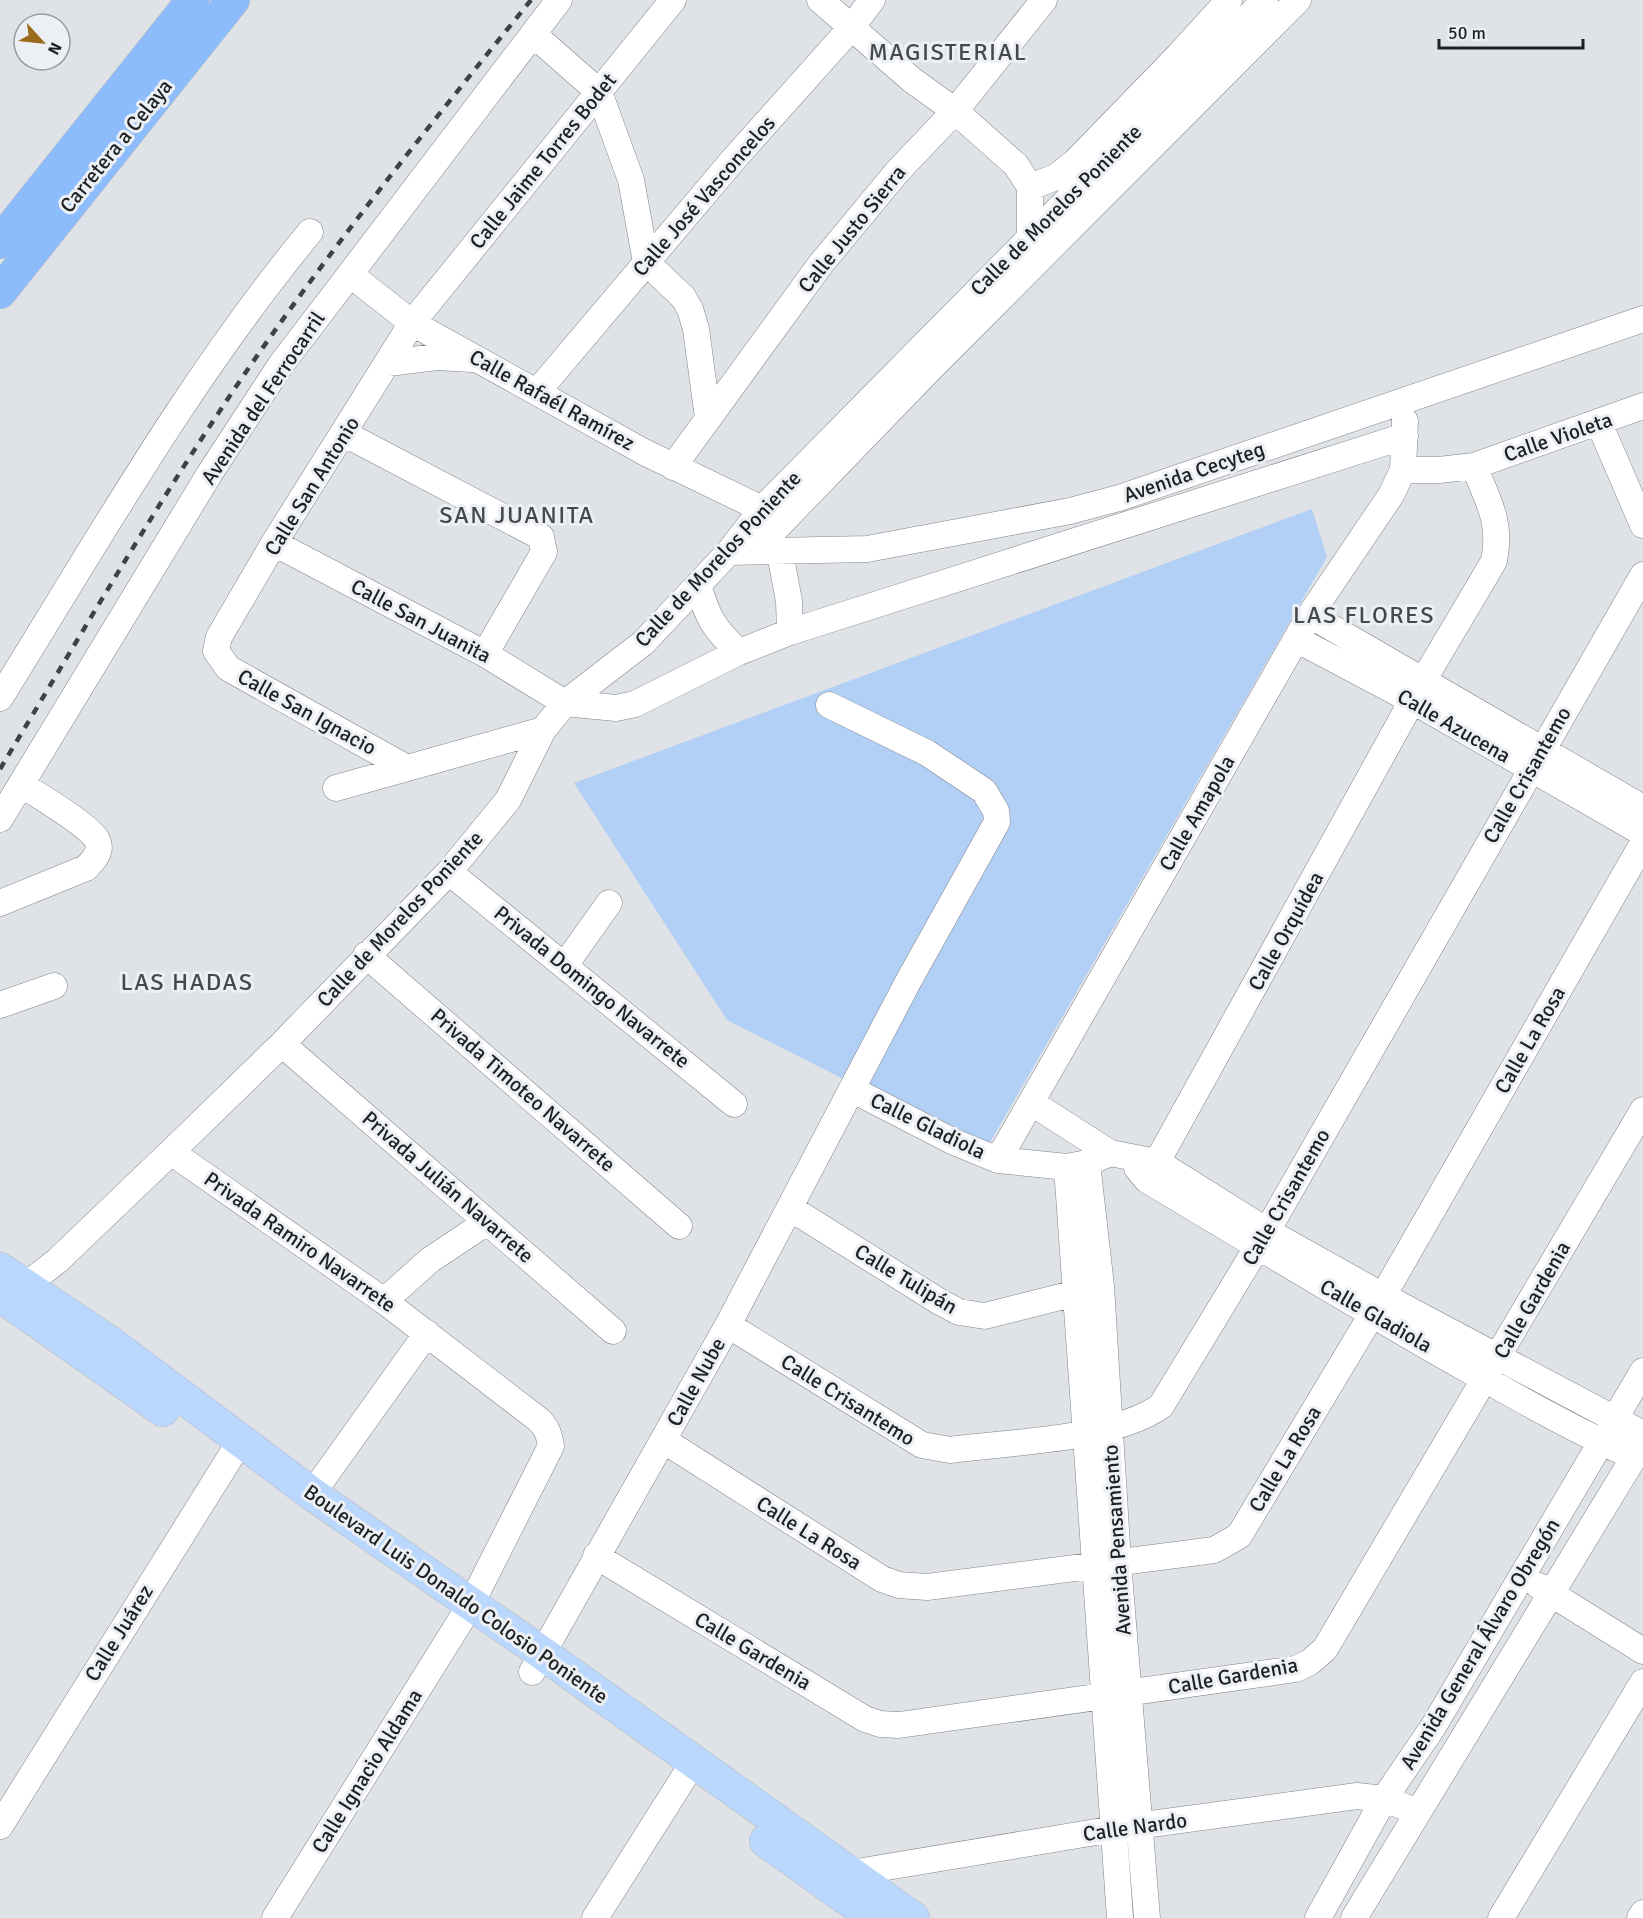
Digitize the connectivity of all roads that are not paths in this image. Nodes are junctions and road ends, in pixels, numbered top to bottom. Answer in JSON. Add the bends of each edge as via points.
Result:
{"nodes":[{"id":1,"x":193,"y":0,"type":"edge"},
{"id":2,"x":233,"y":0,"type":"edge"},
{"id":3,"x":559,"y":0,"type":"edge"},
{"id":4,"x":673,"y":0,"type":"edge"},
{"id":5,"x":820,"y":0,"type":"edge"},
{"id":6,"x":872,"y":0,"type":"edge"},
{"id":7,"x":1044,"y":0,"type":"edge"},
{"id":8,"x":1229,"y":0,"type":"edge"},
{"id":9,"x":1264,"y":0,"type":"edge"},
{"id":10,"x":1298,"y":0,"type":"edge"},
{"id":11,"x":851,"y":28,"type":"junction"},
{"id":12,"x":534,"y":35,"type":"junction"},
{"id":13,"x":1194,"y":72,"type":"junction"},
{"id":14,"x":599,"y":92,"type":"junction"},
{"id":15,"x":955,"y":111,"type":"junction"},
{"id":16,"x":1104,"y":147,"type":"junction"},
{"id":17,"x":1030,"y":187,"type":"junction"},
{"id":18,"x":309,"y":232,"type":"dead end"},
{"id":19,"x":1030,"y":236,"type":"junction"},
{"id":20,"x":0,"y":242,"type":"edge"},
{"id":21,"x":646,"y":262,"type":"junction"},
{"id":22,"x":351,"y":275,"type":"junction"},
{"id":23,"x":0,"y":291,"type":"edge"},
{"id":24,"x":1643,"y":319,"type":"edge"},
{"id":25,"x":412,"y":323,"type":"junction"},
{"id":26,"x":926,"y":358,"type":"junction"},
{"id":27,"x":478,"y":359,"type":"junction"},
{"id":28,"x":388,"y":363,"type":"junction"},
{"id":29,"x":537,"y":392,"type":"junction"},
{"id":30,"x":1405,"y":400,"type":"junction"},
{"id":31,"x":1643,"y":406,"type":"edge"},
{"id":32,"x":708,"y":418,"type":"junction"},
{"id":33,"x":1599,"y":423,"type":"junction"},
{"id":34,"x":345,"y":434,"type":"junction"},
{"id":35,"x":1405,"y":436,"type":"junction"},
{"id":36,"x":1474,"y":466,"type":"junction"},
{"id":37,"x":673,"y":467,"type":"junction"},
{"id":38,"x":1403,"y":470,"type":"junction"},
{"id":39,"x":762,"y":509,"type":"junction"},
{"id":40,"x":1643,"y":525,"type":"edge"},
{"id":41,"x":274,"y":543,"type":"junction"},
{"id":42,"x":755,"y":550,"type":"junction"},
{"id":43,"x":729,"y":552,"type":"junction"},
{"id":44,"x":780,"y":553,"type":"junction"},
{"id":45,"x":1643,"y":575,"type":"edge"},
{"id":46,"x":698,"y":585,"type":"junction"},
{"id":47,"x":1310,"y":615,"type":"junction"},
{"id":48,"x":790,"y":632,"type":"junction"},
{"id":49,"x":1296,"y":639,"type":"junction"},
{"id":50,"x":216,"y":651,"type":"joint"},
{"id":51,"x":739,"y":652,"type":"junction"},
{"id":52,"x":485,"y":654,"type":"junction"},
{"id":53,"x":1418,"y":691,"type":"junction"},
{"id":54,"x":0,"y":698,"type":"edge"},
{"id":55,"x":565,"y":703,"type":"junction"},
{"id":56,"x":829,"y":705,"type":"dead end"},
{"id":57,"x":543,"y":730,"type":"junction"},
{"id":58,"x":1535,"y":760,"type":"junction"},
{"id":59,"x":405,"y":767,"type":"junction"},
{"id":60,"x":21,"y":784,"type":"junction"},
{"id":61,"x":336,"y":788,"type":"dead end"},
{"id":62,"x":1643,"y":808,"type":"edge"},
{"id":63,"x":0,"y":819,"type":"edge"},
{"id":64,"x":1643,"y":833,"type":"edge"},
{"id":65,"x":1643,"y":843,"type":"edge"},
{"id":66,"x":449,"y":872,"type":"junction"},
{"id":67,"x":0,"y":903,"type":"edge"},
{"id":68,"x":609,"y":903,"type":"dead end"},
{"id":69,"x":366,"y":955,"type":"junction"},
{"id":70,"x":565,"y":965,"type":"junction"},
{"id":71,"x":54,"y":986,"type":"dead end"},
{"id":72,"x":0,"y":1005,"type":"edge"},
{"id":73,"x":282,"y":1044,"type":"junction"},
{"id":74,"x":853,"y":1090,"type":"junction"},
{"id":75,"x":1032,"y":1103,"type":"junction"},
{"id":76,"x":734,"y":1104,"type":"dead end"},
{"id":77,"x":1643,"y":1110,"type":"edge"},
{"id":78,"x":171,"y":1152,"type":"junction"},
{"id":79,"x":998,"y":1160,"type":"junction"},
{"id":80,"x":1098,"y":1160,"type":"junction"},
{"id":81,"x":1152,"y":1171,"type":"junction"},
{"id":82,"x":790,"y":1209,"type":"junction"},
{"id":83,"x":488,"y":1222,"type":"junction"},
{"id":84,"x":680,"y":1226,"type":"dead end"},
{"id":85,"x":1263,"y":1239,"type":"junction"},
{"id":86,"x":1089,"y":1290,"type":"junction"},
{"id":87,"x":6,"y":1293,"type":"edge"},
{"id":88,"x":384,"y":1300,"type":"junction"},
{"id":89,"x":1378,"y":1305,"type":"junction"},
{"id":90,"x":728,"y":1325,"type":"junction"},
{"id":91,"x":614,"y":1331,"type":"dead end"},
{"id":92,"x":427,"y":1333,"type":"junction"},
{"id":93,"x":1492,"y":1369,"type":"junction"},
{"id":94,"x":1643,"y":1371,"type":"edge"},
{"id":95,"x":1098,"y":1430,"type":"junction"},
{"id":96,"x":1606,"y":1431,"type":"junction"},
{"id":97,"x":663,"y":1440,"type":"junction"},
{"id":98,"x":1640,"y":1444,"type":"edge"},
{"id":99,"x":235,"y":1448,"type":"junction"},
{"id":100,"x":312,"y":1494,"type":"junction"},
{"id":101,"x":596,"y":1556,"type":"junction"},
{"id":102,"x":1107,"y":1563,"type":"junction"},
{"id":103,"x":1522,"y":1576,"type":"junction"},
{"id":104,"x":1553,"y":1594,"type":"junction"},
{"id":105,"x":465,"y":1614,"type":"junction"},
{"id":106,"x":1643,"y":1651,"type":"edge"},
{"id":107,"x":537,"y":1662,"type":"junction"},
{"id":108,"x":1643,"y":1682,"type":"edge"},
{"id":109,"x":1129,"y":1694,"type":"junction"},
{"id":110,"x":1102,"y":1698,"type":"junction"},
{"id":111,"x":687,"y":1772,"type":"junction"},
{"id":112,"x":1384,"y":1799,"type":"junction"},
{"id":113,"x":1418,"y":1812,"type":"junction"},
{"id":114,"x":0,"y":1826,"type":"edge"},
{"id":115,"x":1140,"y":1827,"type":"junction"},
{"id":116,"x":1114,"y":1829,"type":"junction"},
{"id":117,"x":851,"y":1873,"type":"junction"},
{"id":118,"x":1643,"y":1913,"type":"edge"},
{"id":119,"x":275,"y":1918,"type":"edge"},
{"id":120,"x":595,"y":1918,"type":"edge"},
{"id":121,"x":874,"y":1918,"type":"edge"},
{"id":122,"x":913,"y":1918,"type":"edge"},
{"id":123,"x":1120,"y":1918,"type":"edge"},
{"id":124,"x":1147,"y":1918,"type":"edge"},
{"id":125,"x":1318,"y":1918,"type":"edge"},
{"id":126,"x":1354,"y":1918,"type":"edge"},
{"id":127,"x":1501,"y":1918,"type":"edge"},
{"id":128,"x":1640,"y":1918,"type":"edge"}],
"edges":[{"from":1,"to":20,"type":"highway","name":"Carretera a Celaya"},
{"from":2,"to":23,"type":"highway","name":"Carretera a Celaya"},
{"from":3,"to":12,"type":"street","name":"Avenida del Ferrocarril"},
{"from":4,"to":14,"type":"street","name":"Calle Jaime Torres Bodet"},
{"from":5,"to":11,"type":"street"},
{"from":6,"to":11,"type":"street","name":"Calle José Vasconcelos"},
{"from":7,"to":15,"type":"street","name":"Calle Justo Sierra"},
{"from":8,"to":13,"type":"street"},
{"from":9,"to":13,"type":"street","name":"Calle de Morelos Poniente"},
{"from":10,"to":13,"type":"street","name":"Calle de Morelos Poniente"},
{"from":11,"to":15,"type":"street"},
{"from":11,"to":21,"type":"street","name":"Calle José Vasconcelos"},
{"from":12,"to":14,"type":"street"},
{"from":12,"to":22,"type":"street","name":"Avenida del Ferrocarril"},
{"from":13,"to":16,"type":"street","name":"Calle de Morelos Poniente"},
{"from":13,"to":26,"type":"street","name":"Calle de Morelos Poniente"},
{"from":14,"to":21,"type":"street","via":[[631,180]]},
{"from":14,"to":25,"type":"street","name":"Calle Jaime Torres Bodet"},
{"from":15,"to":17,"type":"street","via":[[1016,165]]},
{"from":15,"to":32,"type":"street","name":"Calle Justo Sierra","via":[[897,172],[820,265]]},
{"from":16,"to":17,"type":"street","via":[[1056,177]]},
{"from":16,"to":19,"type":"street","name":"Calle de Morelos Poniente"},
{"from":17,"to":19,"type":"street"},
{"from":18,"to":54,"type":"street","via":[[197,382]]},
{"from":19,"to":26,"type":"street","name":"Calle de Morelos Poniente"},
{"from":21,"to":29,"type":"street","name":"Calle José Vasconcelos"},
{"from":21,"to":32,"type":"street","via":[[683,297],[690,309]]},
{"from":22,"to":25,"type":"street","name":"Calle Rafaél Ramírez"},
{"from":22,"to":60,"type":"street","name":"Avenida del Ferrocarril","via":[[280,366]]},
{"from":24,"to":30,"type":"street","name":"Avenida Cecyteg"},
{"from":25,"to":27,"type":"street","name":"Calle Rafaél Ramírez"},
{"from":25,"to":28,"type":"street","name":"Calle San Antonio"},
{"from":26,"to":39,"type":"street","name":"Calle de Morelos Poniente"},
{"from":26,"to":42,"type":"street","name":"Calle de Morelos Poniente"},
{"from":27,"to":28,"type":"street","via":[[437,357]]},
{"from":27,"to":29,"type":"street","name":"Calle Rafaél Ramírez"},
{"from":28,"to":34,"type":"street","name":"Calle San Antonio"},
{"from":29,"to":37,"type":"street","name":"Calle Rafaél Ramírez"},
{"from":30,"to":35,"type":"street","name":"Calle Amapola"},
{"from":30,"to":44,"type":"street","name":"Avenida Cecyteg","via":[[1119,498],[1070,511],[897,545]]},
{"from":31,"to":33,"type":"street","name":"Calle Violeta"},
{"from":32,"to":37,"type":"street","name":"Calle Justo Sierra"},
{"from":33,"to":36,"type":"street","name":"Calle Violeta"},
{"from":33,"to":40,"type":"street"},
{"from":34,"to":41,"type":"street","name":"Calle San Antonio"},
{"from":34,"to":52,"type":"street","via":[[541,537],[544,552]]},
{"from":35,"to":38,"type":"street","name":"Calle Amapola"},
{"from":35,"to":48,"type":"street"},
{"from":36,"to":38,"type":"street"},
{"from":36,"to":53,"type":"street","name":"Calle Orquídea","via":[[1497,524],[1494,561]]},
{"from":37,"to":39,"type":"street","name":"Calle Rafaél Ramírez"},
{"from":38,"to":47,"type":"street","name":"Calle Amapola","via":[[1391,495]]},
{"from":39,"to":43,"type":"street","name":"Calle de Morelos Poniente"},
{"from":41,"to":50,"type":"street","name":"Calle San Antonio","via":[[219,638]]},
{"from":41,"to":52,"type":"street","name":"Calle San Juanita"},
{"from":42,"to":43,"type":"street","name":"Avenida Cecyteg"},
{"from":42,"to":44,"type":"street","name":"Avenida Cecyteg"},
{"from":43,"to":46,"type":"street","name":"Calle de Morelos Poniente"},
{"from":44,"to":48,"type":"street"},
{"from":45,"to":58,"type":"street","name":"Calle Crisantemo"},
{"from":46,"to":51,"type":"street","via":[[708,617]]},
{"from":46,"to":55,"type":"street","name":"Calle de Morelos Poniente","via":[[643,643]]},
{"from":47,"to":49,"type":"street","name":"Calle Amapola"},
{"from":47,"to":53,"type":"street","name":"Calle Azucena"},
{"from":48,"to":51,"type":"street"},
{"from":49,"to":53,"type":"street","name":"Calle Azucena"},
{"from":49,"to":75,"type":"street","name":"Calle Amapola"},
{"from":50,"to":59,"type":"street","name":"Calle San Ignacio","via":[[228,668]]},
{"from":51,"to":55,"type":"street","via":[[634,704],[616,708]]},
{"from":52,"to":55,"type":"street","name":"Calle San Juanita"},
{"from":53,"to":58,"type":"street","name":"Calle Azucena"},
{"from":53,"to":81,"type":"street","name":"Calle Orquídea"},
{"from":55,"to":57,"type":"street","name":"Calle de Morelos Poniente"},
{"from":56,"to":74,"type":"street","name":"Calle Nube","via":[[927,753],[984,791],[996,811],[997,822]]},
{"from":57,"to":59,"type":"street"},
{"from":57,"to":66,"type":"street","name":"Calle de Morelos Poniente","via":[[508,800]]},
{"from":58,"to":62,"type":"street","name":"Calle Azucena"},
{"from":58,"to":64,"type":"street","name":"Calle Azucena"},
{"from":58,"to":85,"type":"street","name":"Calle Crisantemo"},
{"from":59,"to":61,"type":"street"},
{"from":60,"to":63,"type":"street","name":"Avenida del Ferrocarril"},
{"from":60,"to":67,"type":"street","via":[[81,825],[97,840],[99,851],[86,868]]},
{"from":65,"to":89,"type":"street","name":"Calle La Rosa"},
{"from":66,"to":69,"type":"street","name":"Calle de Morelos Poniente"},
{"from":66,"to":70,"type":"street","name":"Privada Domingo Navarrete"},
{"from":68,"to":70,"type":"street"},
{"from":69,"to":73,"type":"street","name":"Calle de Morelos Poniente"},
{"from":69,"to":84,"type":"street","name":"Privada Timoteo Navarrete"},
{"from":70,"to":76,"type":"street","name":"Privada Domingo Navarrete"},
{"from":71,"to":72,"type":"street"},
{"from":73,"to":78,"type":"street","name":"Calle de Morelos Poniente"},
{"from":73,"to":83,"type":"street","name":"Privada Julián Navarrete"},
{"from":74,"to":79,"type":"street","name":"Calle Gladiola"},
{"from":74,"to":82,"type":"street","name":"Calle Nube"},
{"from":75,"to":79,"type":"street","name":"Calle Amapola"},
{"from":75,"to":80,"type":"street","name":"Calle Gladiola"},
{"from":77,"to":93,"type":"street","name":"Calle Gardenia"},
{"from":78,"to":87,"type":"street","name":"Calle de Morelos Poniente","via":[[57,1261]]},
{"from":78,"to":88,"type":"street","name":"Privada Ramiro Navarrete"},
{"from":79,"to":80,"type":"street","name":"Calle Gladiola"},
{"from":80,"to":81,"type":"street","name":"Calle Gladiola"},
{"from":80,"to":86,"type":"street","name":"Avenida Pensamiento"},
{"from":81,"to":85,"type":"street","name":"Calle Gladiola"},
{"from":82,"to":86,"type":"street","name":"Calle Tulipán","via":[[940,1302],[966,1314],[986,1316]]},
{"from":82,"to":90,"type":"street","name":"Calle Nube"},
{"from":83,"to":88,"type":"street","via":[[430,1260]]},
{"from":83,"to":91,"type":"street","name":"Privada Julián Navarrete"},
{"from":85,"to":89,"type":"street","name":"Calle Gladiola"},
{"from":85,"to":95,"type":"street","name":"Calle Crisantemo","via":[[1168,1397],[1151,1413]]},
{"from":86,"to":95,"type":"street","name":"Avenida Pensamiento"},
{"from":87,"to":99,"type":"main road","name":"Boulevard Luis Donaldo Colosio Poniente","via":[[112,1344]]},
{"from":88,"to":92,"type":"street","name":"Privada Ramiro Navarrete"},
{"from":89,"to":93,"type":"street","name":"Calle Gladiola"},
{"from":89,"to":102,"type":"street","name":"Calle La Rosa","via":[[1239,1536],[1214,1550]]},
{"from":90,"to":95,"type":"street","name":"Calle Crisantemo","via":[[922,1446],[950,1450]]},
{"from":90,"to":97,"type":"street","name":"Calle Nube"},
{"from":92,"to":100,"type":"street"},
{"from":92,"to":105,"type":"street","name":"Privada Ramiro Navarrete","via":[[539,1420],[547,1428],[551,1446]]},
{"from":93,"to":96,"type":"street","name":"Calle Gladiola"},
{"from":93,"to":109,"type":"street","name":"Calle Gardenia","via":[[1325,1649],[1296,1669]]},
{"from":94,"to":96,"type":"street","name":"Avenida General Álvaro Obregón"},
{"from":95,"to":102,"type":"street","name":"Avenida Pensamiento"},
{"from":96,"to":98,"type":"street","name":"Calle Gladiola"},
{"from":96,"to":103,"type":"street","name":"Avenida General Álvaro Obregón"},
{"from":97,"to":101,"type":"street","name":"Calle Nube"},
{"from":97,"to":102,"type":"street","name":"Calle La Rosa","via":[[882,1579],[898,1585],[927,1587]]},
{"from":98,"to":104,"type":"street","name":"Avenida General Álvaro Obregón"},
{"from":99,"to":100,"type":"main road","name":"Boulevard Luis Donaldo Colosio Poniente"},
{"from":99,"to":105,"type":"main road","name":"Boulevard Luis Donaldo Colosio Poniente"},
{"from":99,"to":114,"type":"street","name":"Calle Juárez"},
{"from":100,"to":105,"type":"main road","name":"Boulevard Luis Donaldo Colosio Poniente"},
{"from":101,"to":107,"type":"street","name":"Calle Nube"},
{"from":101,"to":110,"type":"street","name":"Calle Gardenia","via":[[865,1719],[880,1724],[899,1725]]},
{"from":102,"to":109,"type":"street","name":"Avenida Pensamiento"},
{"from":102,"to":110,"type":"street","name":"Avenida Pensamiento"},
{"from":103,"to":104,"type":"street"},
{"from":103,"to":112,"type":"street","name":"Avenida General Álvaro Obregón","via":[[1433,1727]]},
{"from":104,"to":106,"type":"street"},
{"from":104,"to":113,"type":"street","name":"Avenida General Álvaro Obregón"},
{"from":105,"to":107,"type":"main road","name":"Boulevard Luis Donaldo Colosio Poniente"},
{"from":105,"to":119,"type":"street","name":"Calle Ignacio Aldama"},
{"from":107,"to":111,"type":"main road","name":"Boulevard Luis Donaldo Colosio Poniente"},
{"from":108,"to":127,"type":"street"},
{"from":109,"to":110,"type":"street","name":"Calle Gardenia"},
{"from":109,"to":115,"type":"street","name":"Avenida Pensamiento"},
{"from":110,"to":116,"type":"street","name":"Avenida Pensamiento"},
{"from":111,"to":117,"type":"main road","name":"Boulevard Luis Donaldo Colosio Poniente"},
{"from":111,"to":120,"type":"street"},
{"from":111,"to":121,"type":"main road","name":"Boulevard Luis Donaldo Colosio Poniente"},
{"from":112,"to":113,"type":"street","name":"Calle Nardo"},
{"from":112,"to":115,"type":"street","name":"Calle Nardo","via":[[1358,1796]]},
{"from":112,"to":125,"type":"street","name":"Avenida General Álvaro Obregón"},
{"from":113,"to":126,"type":"street","name":"Avenida General Álvaro Obregón"},
{"from":115,"to":116,"type":"street","name":"Calle Nardo"},
{"from":115,"to":124,"type":"street","name":"Avenida Pensamiento"},
{"from":116,"to":117,"type":"street","name":"Calle Nardo"},
{"from":116,"to":123,"type":"street","name":"Avenida Pensamiento"},
{"from":117,"to":122,"type":"main road","name":"Boulevard Luis Donaldo Colosio Poniente"},
{"from":118,"to":128,"type":"street"}]}
